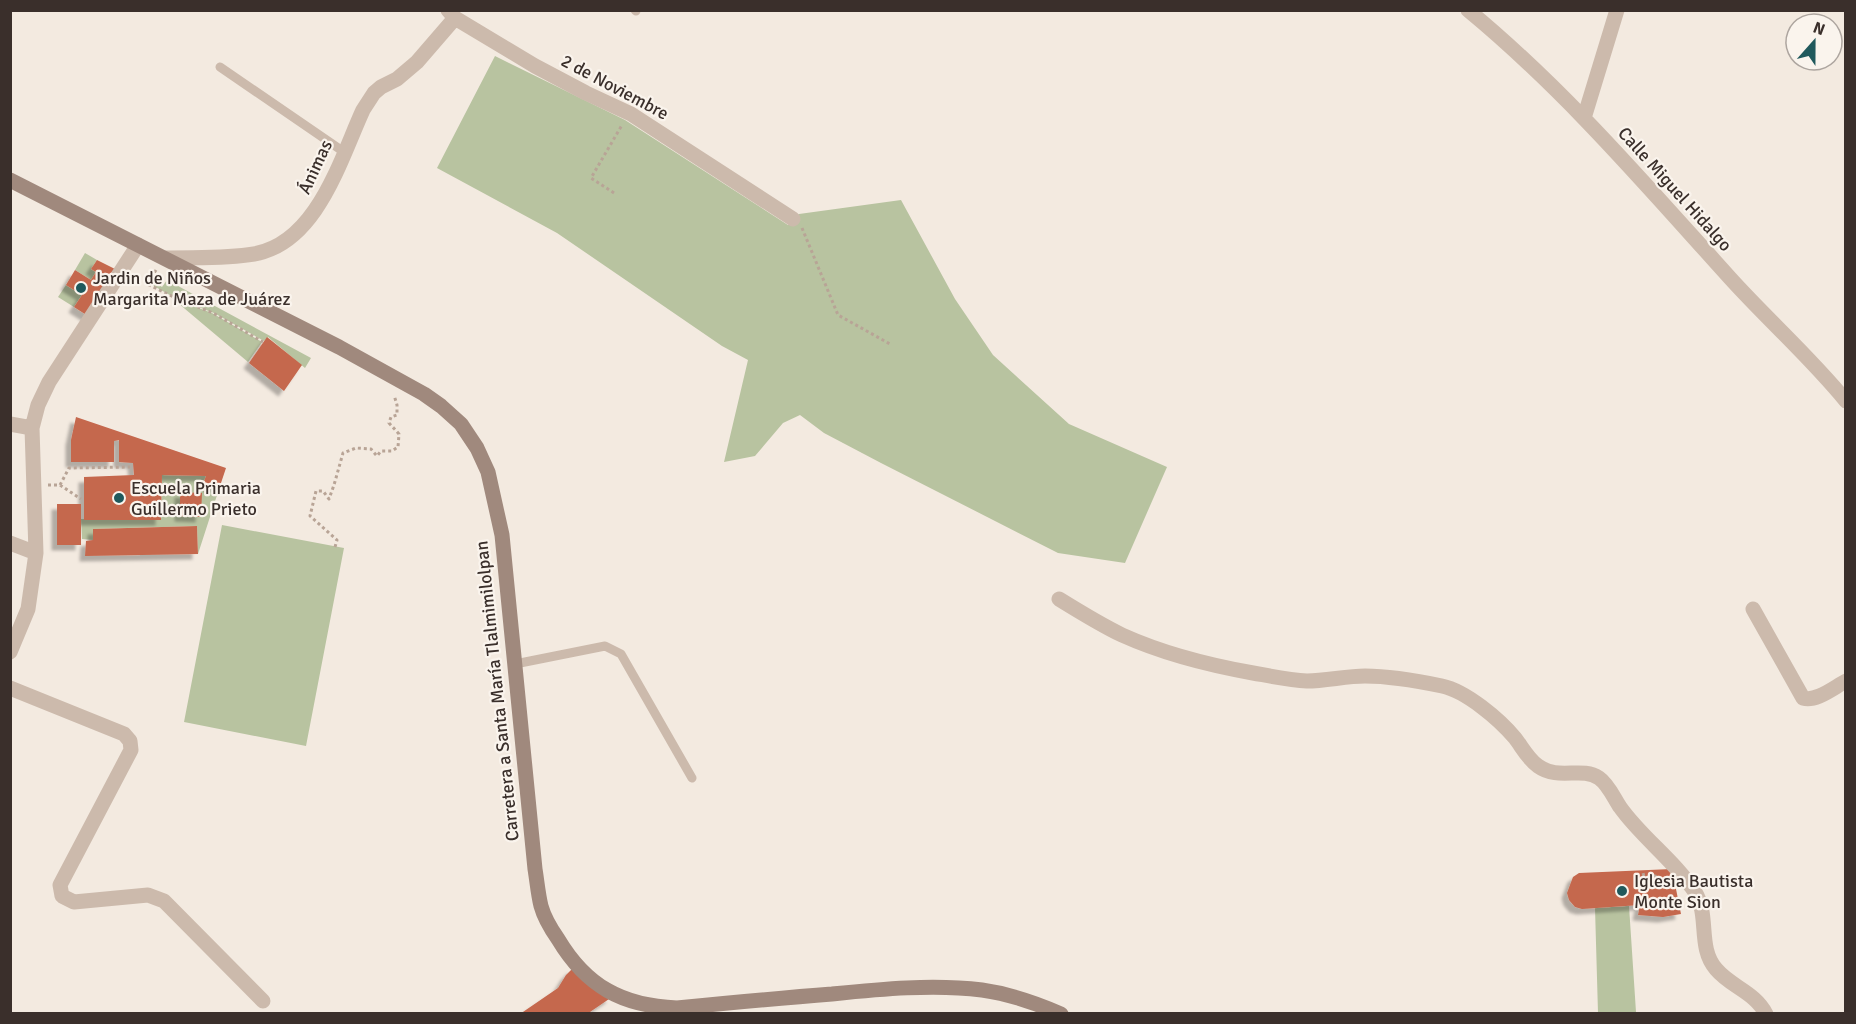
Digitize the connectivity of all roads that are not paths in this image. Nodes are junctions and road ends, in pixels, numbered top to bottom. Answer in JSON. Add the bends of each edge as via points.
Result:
{"nodes":[{"id":1,"x":1468,"y":10,"type":"edge"},
{"id":2,"x":1617,"y":10,"type":"edge"},
{"id":3,"x":452,"y":14,"type":"edge"},
{"id":4,"x":220,"y":67,"type":"dead end"},
{"id":5,"x":1584,"y":118,"type":"junction"},
{"id":6,"x":344,"y":152,"type":"junction"},
{"id":7,"x":10,"y":180,"type":"edge"},
{"id":8,"x":793,"y":219,"type":"road end"},
{"id":9,"x":138,"y":245,"type":"junction"},
{"id":10,"x":166,"y":258,"type":"junction"},
{"id":11,"x":1845,"y":401,"type":"edge"},
{"id":12,"x":10,"y":424,"type":"edge"},
{"id":13,"x":32,"y":428,"type":"junction"},
{"id":14,"x":10,"y":543,"type":"edge"},
{"id":15,"x":36,"y":553,"type":"junction"},
{"id":16,"x":1059,"y":599,"type":"dead end"},
{"id":17,"x":1753,"y":609,"type":"dead end"},
{"id":18,"x":16,"y":625,"type":"edge"},
{"id":19,"x":10,"y":652,"type":"edge"},
{"id":20,"x":515,"y":664,"type":"junction"},
{"id":21,"x":1845,"y":681,"type":"edge"},
{"id":22,"x":10,"y":688,"type":"edge"},
{"id":23,"x":692,"y":778,"type":"dead end"},
{"id":24,"x":263,"y":1000,"type":"dead end"},
{"id":25,"x":678,"y":1011,"type":"edge"},
{"id":26,"x":1061,"y":1014,"type":"edge"},
{"id":27,"x":1766,"y":1014,"type":"edge"}],
"edges":[{"from":1,"to":5,"type":"street","name":"Calle Miguel Hidalgo"},
{"from":2,"to":5,"type":"street"},
{"from":3,"to":6,"type":"street","name":"Ánimas","via":[[408,71],[374,93]]},
{"from":3,"to":8,"type":"street","name":"2 de Noviembre","via":[[545,71],[631,114]]},
{"from":4,"to":6,"type":"lane"},
{"from":5,"to":11,"type":"street","name":"Calle Miguel Hidalgo"},
{"from":6,"to":10,"type":"street","name":"Ánimas","via":[[316,211],[276,247],[255,254]]},
{"from":7,"to":9,"type":"main road","name":"Carretera a Santa María Tlalmimilolpan"},
{"from":9,"to":10,"type":"main road","name":"Carretera a Santa María Tlalmimilolpan"},
{"from":9,"to":13,"type":"street","via":[[49,382]]},
{"from":10,"to":20,"type":"main road","name":"Carretera a Santa María Tlalmimilolpan","via":[[424,394],[461,424],[488,472],[502,535]]},
{"from":12,"to":13,"type":"street"},
{"from":13,"to":15,"type":"street"},
{"from":14,"to":15,"type":"street"},
{"from":15,"to":18,"type":"street","via":[[30,596]]},
{"from":16,"to":27,"type":"street","via":[[1131,639],[1172,655],[1231,669],[1306,681],[1366,676],[1444,686],[1459,692],[1501,724],[1540,767],[1558,774],[1585,773],[1604,782],[1633,824],[1697,895],[1709,959],[1727,980],[1756,998]]},
{"from":17,"to":21,"type":"street","via":[[1803,698],[1816,697]]},
{"from":18,"to":19,"type":"street"},
{"from":20,"to":23,"type":"lane","via":[[605,646],[621,654]]},
{"from":20,"to":25,"type":"main road","name":"Carretera a Santa María Tlalmimilolpan","via":[[535,869],[549,926],[576,966],[600,986],[639,1004]]},
{"from":22,"to":24,"type":"street","via":[[124,734],[130,741],[131,750],[60,885],[62,896],[74,902],[148,895],[164,901]]},
{"from":25,"to":26,"type":"main road","name":"Carretera a Santa María Tlalmimilolpan","via":[[926,987],[1005,995]]}]}
